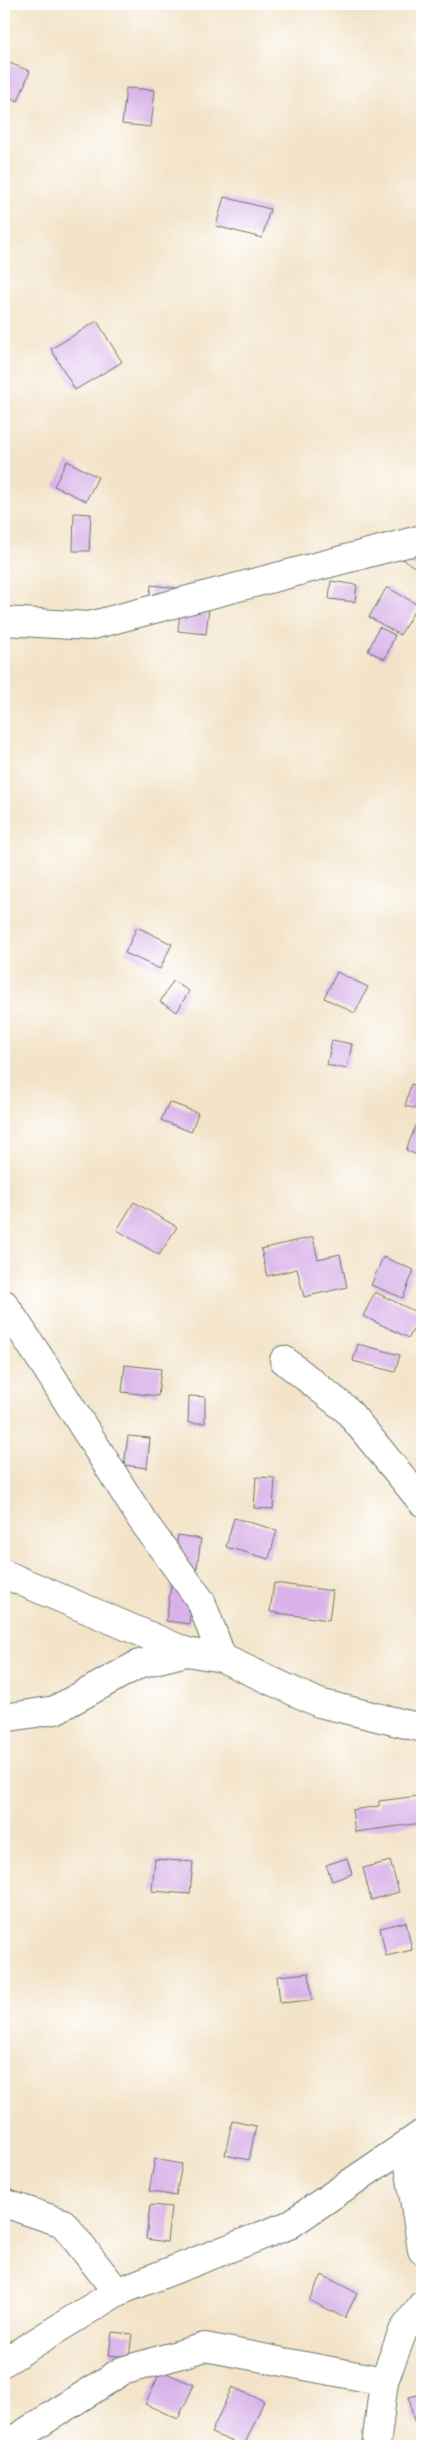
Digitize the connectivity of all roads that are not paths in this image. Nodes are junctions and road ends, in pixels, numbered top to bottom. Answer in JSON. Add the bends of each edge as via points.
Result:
{"nodes":[{"id":1,"x":422,"y":539,"type":"edge"},
{"id":2,"x":4,"y":621,"type":"edge"},
{"id":3,"x":4,"y":1304,"type":"edge"},
{"id":4,"x":284,"y":1360,"type":"dead end"},
{"id":5,"x":422,"y":1502,"type":"edge"},
{"id":6,"x":4,"y":1574,"type":"edge"},
{"id":7,"x":187,"y":1652,"type":"junction"},
{"id":8,"x":222,"y":1658,"type":"junction"},
{"id":9,"x":4,"y":1718,"type":"edge"},
{"id":10,"x":422,"y":1728,"type":"edge"},
{"id":11,"x":414,"y":2140,"type":"edge"},
{"id":12,"x":4,"y":2203,"type":"edge"},
{"id":13,"x":422,"y":2250,"type":"edge"},
{"id":14,"x":117,"y":2292,"type":"junction"},
{"id":15,"x":422,"y":2305,"type":"edge"},
{"id":16,"x":4,"y":2362,"type":"edge"},
{"id":17,"x":384,"y":2381,"type":"junction"},
{"id":18,"x":4,"y":2446,"type":"edge"},
{"id":19,"x":376,"y":2446,"type":"edge"}],
"edges":[{"from":1,"to":2,"type":"street","via":[[89,626]]},
{"from":3,"to":8,"type":"street","via":[[142,1520],[201,1600]]},
{"from":4,"to":5,"type":"street","via":[[348,1410]]},
{"from":6,"to":7,"type":"street"},
{"from":7,"to":8,"type":"street"},
{"from":7,"to":9,"type":"street","via":[[139,1664],[55,1710]]},
{"from":8,"to":10,"type":"street","via":[[319,1703]]},
{"from":11,"to":13,"type":"street"},
{"from":11,"to":14,"type":"street","via":[[289,2225]]},
{"from":12,"to":14,"type":"street","via":[[62,2223]]},
{"from":14,"to":16,"type":"street"},
{"from":15,"to":17,"type":"street","via":[[403,2331]]},
{"from":17,"to":18,"type":"street","via":[[206,2347],[122,2371]]},
{"from":17,"to":19,"type":"street"}]}
